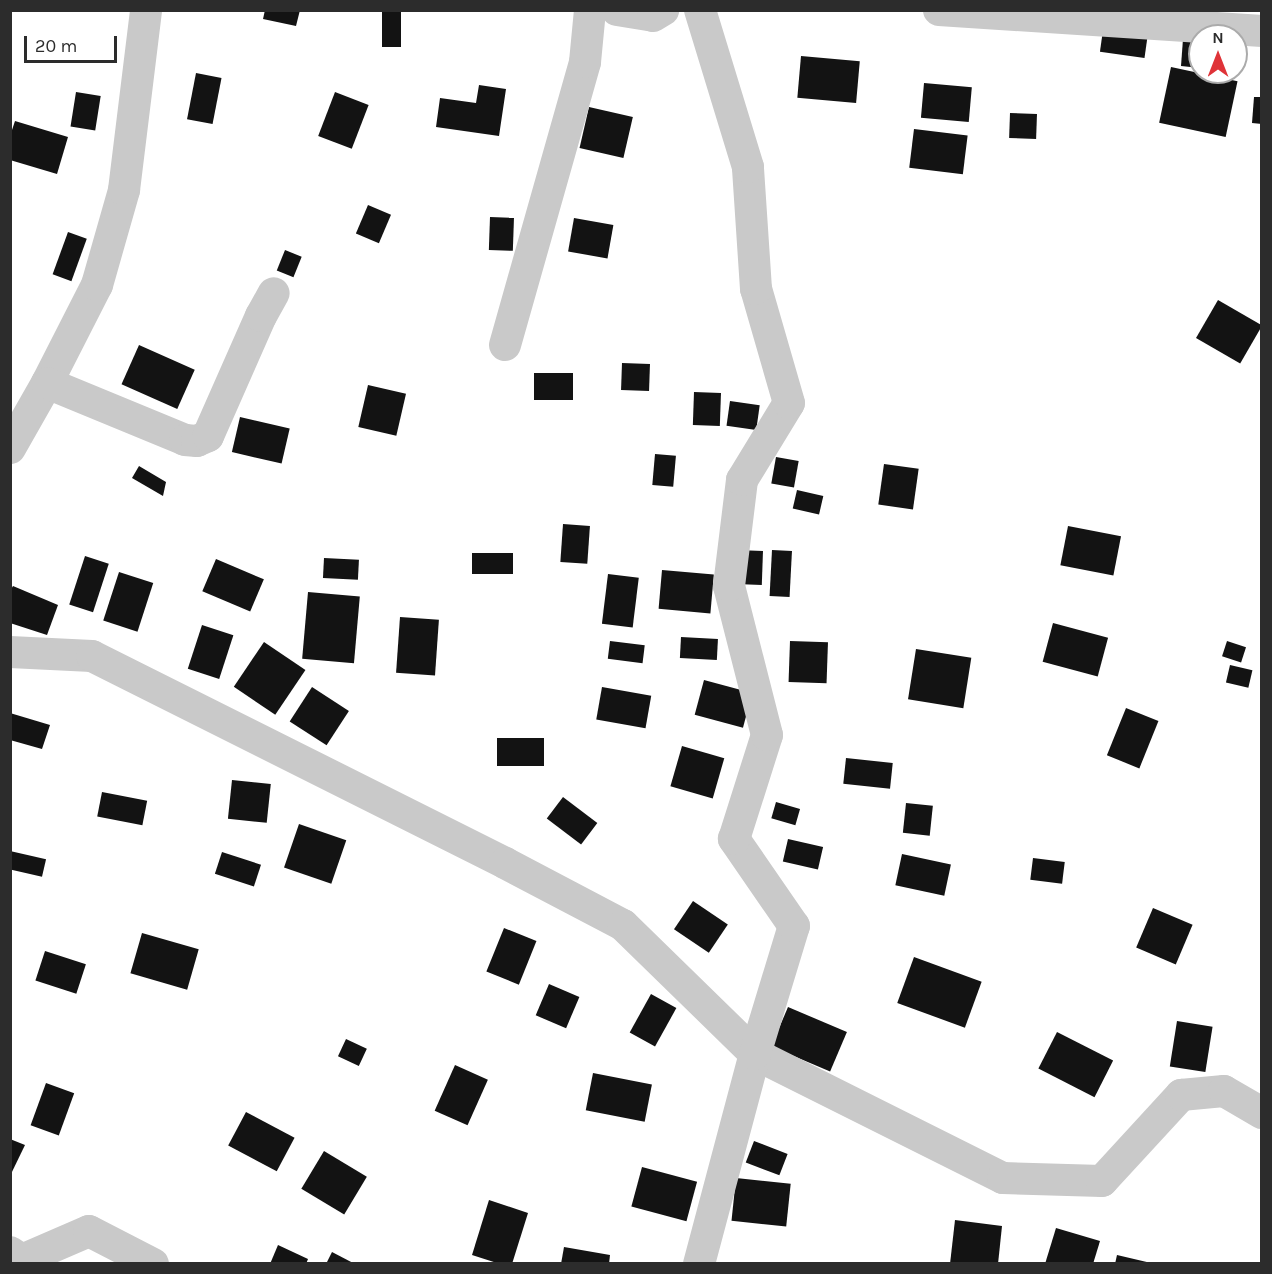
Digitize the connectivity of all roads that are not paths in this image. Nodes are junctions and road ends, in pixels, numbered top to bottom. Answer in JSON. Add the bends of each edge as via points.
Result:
{"nodes":[{"id":1,"x":146,"y":10,"type":"edge"},
{"id":2,"x":590,"y":10,"type":"edge"},
{"id":3,"x":617,"y":10,"type":"edge"},
{"id":4,"x":663,"y":10,"type":"edge"},
{"id":5,"x":700,"y":10,"type":"edge"},
{"id":6,"x":939,"y":10,"type":"edge"},
{"id":7,"x":1262,"y":31,"type":"edge"},
{"id":8,"x":274,"y":293,"type":"dead end"},
{"id":9,"x":505,"y":345,"type":"dead end"},
{"id":10,"x":47,"y":383,"type":"junction"},
{"id":11,"x":10,"y":448,"type":"edge"},
{"id":12,"x":10,"y":652,"type":"edge"},
{"id":13,"x":755,"y":1054,"type":"junction"},
{"id":14,"x":1262,"y":1113,"type":"edge"},
{"id":15,"x":10,"y":1252,"type":"edge"},
{"id":16,"x":153,"y":1263,"type":"edge"},
{"id":17,"x":699,"y":1263,"type":"edge"}],
"edges":[{"from":1,"to":10,"type":"street","via":[[124,190],[97,285]]},
{"from":2,"to":9,"type":"street","via":[[585,62]]},
{"from":3,"to":4,"type":"street","via":[[653,15]]},
{"from":5,"to":13,"type":"street","via":[[748,167],[756,289],[789,404],[742,480],[729,586],[767,735],[734,839],[794,926]]},
{"from":6,"to":7,"type":"street"},
{"from":8,"to":10,"type":"street","via":[[208,436],[197,441],[184,441]]},
{"from":10,"to":11,"type":"street"},
{"from":12,"to":13,"type":"street","via":[[92,656],[623,925]]},
{"from":13,"to":14,"type":"street","via":[[1003,1178],[1102,1181],[1181,1095],[1224,1091]]},
{"from":13,"to":17,"type":"street"},
{"from":15,"to":16,"type":"street","via":[[22,1260],[89,1231]]}]}
